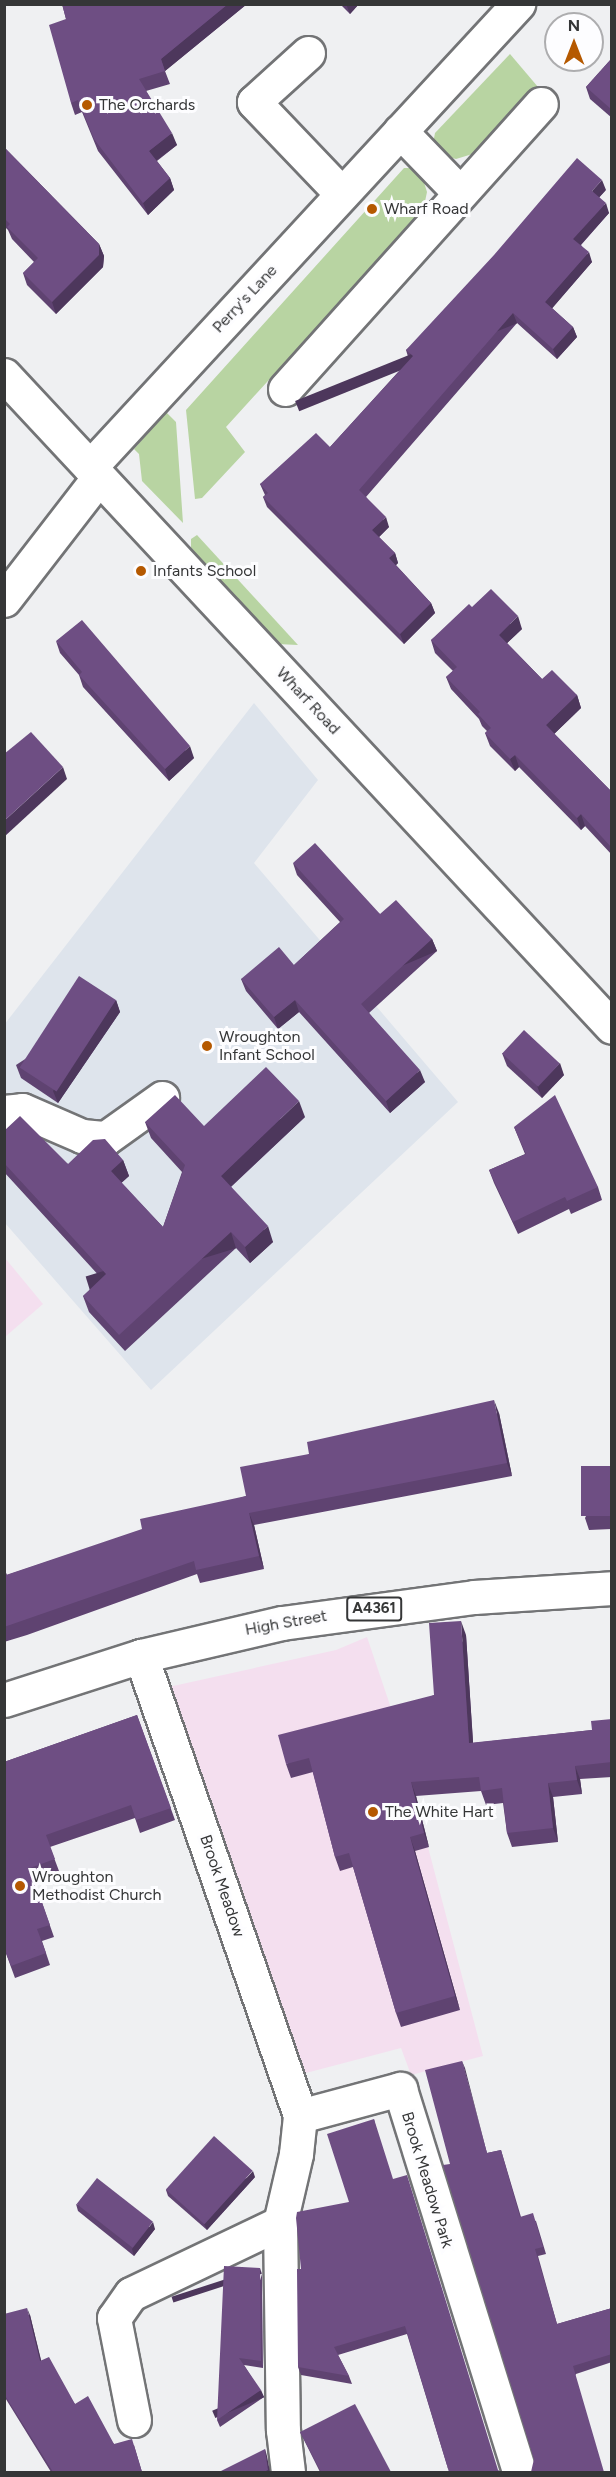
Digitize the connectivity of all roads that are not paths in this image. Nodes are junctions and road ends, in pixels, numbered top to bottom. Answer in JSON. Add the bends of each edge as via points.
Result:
{"nodes":[{"id":1,"x":518,"y":4,"type":"edge"},
{"id":2,"x":308,"y":52,"type":"dead end"},
{"id":3,"x":541,"y":104,"type":"dead end"},
{"id":4,"x":400,"y":131,"type":"junction"},
{"id":5,"x":459,"y":192,"type":"junction"},
{"id":6,"x":342,"y":194,"type":"junction"},
{"id":7,"x":4,"y":375,"type":"edge"},
{"id":8,"x":285,"y":389,"type":"dead end"},
{"id":9,"x":94,"y":472,"type":"junction"},
{"id":10,"x":4,"y":600,"type":"edge"},
{"id":11,"x":612,"y":1026,"type":"edge"},
{"id":12,"x":162,"y":1098,"type":"dead end"},
{"id":13,"x":4,"y":1112,"type":"edge"},
{"id":14,"x":612,"y":1588,"type":"edge"},
{"id":15,"x":141,"y":1656,"type":"junction"},
{"id":16,"x":4,"y":1700,"type":"edge"},
{"id":17,"x":300,"y":2116,"type":"junction"},
{"id":18,"x":280,"y":2223,"type":"junction"},
{"id":19,"x":134,"y":2420,"type":"dead end"},
{"id":20,"x":288,"y":2472,"type":"edge"},
{"id":21,"x":519,"y":2472,"type":"edge"}],
"edges":[{"from":1,"to":4,"type":"street","name":"Perry's Lane"},
{"from":2,"to":6,"type":"street","via":[[254,102]]},
{"from":3,"to":5,"type":"street"},
{"from":4,"to":5,"type":"street"},
{"from":4,"to":6,"type":"street","name":"Perry's Lane"},
{"from":5,"to":8,"type":"street"},
{"from":6,"to":9,"type":"street","name":"Perry's Lane"},
{"from":7,"to":9,"type":"street","name":"Wharf Road"},
{"from":9,"to":10,"type":"street","name":"Perry's Lane"},
{"from":9,"to":11,"type":"street","name":"Wharf Road"},
{"from":12,"to":13,"type":"street","via":[[106,1138],[82,1136],[22,1110]]},
{"from":14,"to":15,"type":"street","name":"High Street","number":"A4361","via":[[474,1597],[323,1616],[206,1638]]},
{"from":15,"to":16,"type":"street","name":"High Street","number":"A4361"},
{"from":15,"to":17,"type":"street","name":"Brook Meadow"},
{"from":17,"to":18,"type":"street","via":[[296,2154]]},
{"from":17,"to":21,"type":"street","name":"Brook Meadow Park","via":[[400,2089]]},
{"from":18,"to":19,"type":"street","via":[[131,2294],[114,2318]]},
{"from":18,"to":20,"type":"street","via":[[283,2430]]}]}
